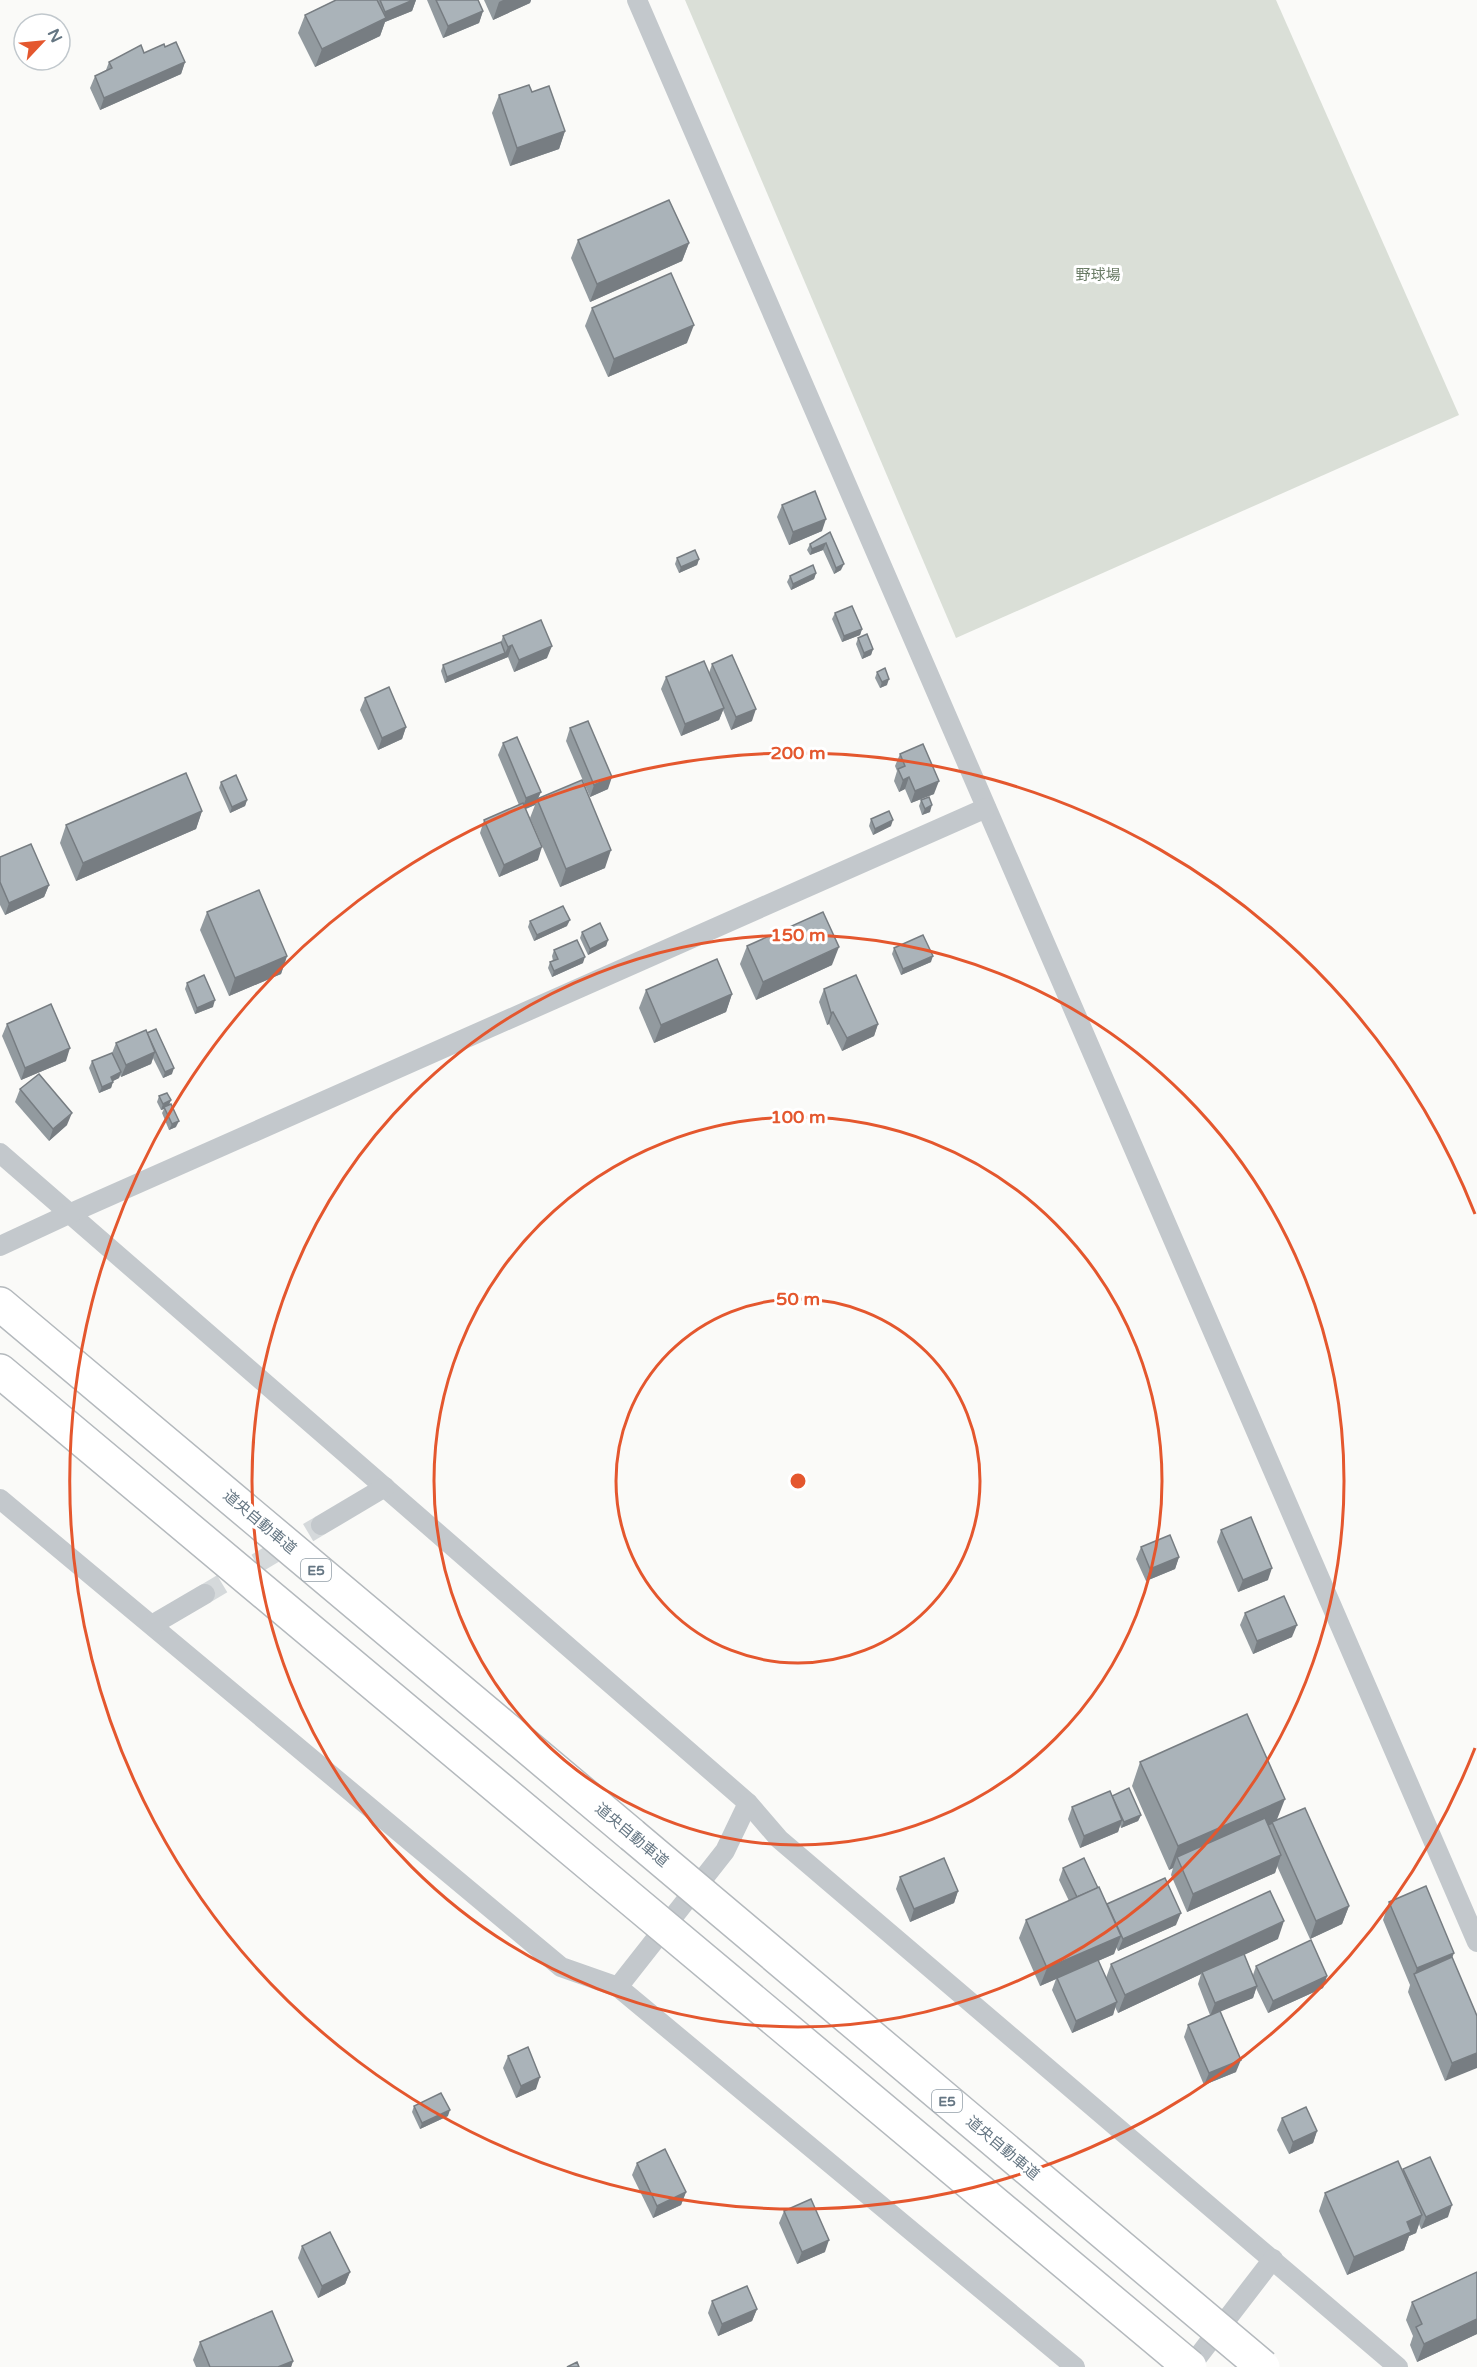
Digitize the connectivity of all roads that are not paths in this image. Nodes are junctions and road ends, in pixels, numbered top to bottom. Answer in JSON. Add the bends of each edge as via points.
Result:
{"nodes":[{"id":1,"x":637,"y":0,"type":"edge"},
{"id":2,"x":986,"y":808,"type":"junction"},
{"id":3,"x":0,"y":1153,"type":"edge"},
{"id":4,"x":70,"y":1213,"type":"junction"},
{"id":5,"x":0,"y":1246,"type":"edge"},
{"id":6,"x":0,"y":1304,"type":"edge"},
{"id":7,"x":0,"y":1371,"type":"edge"},
{"id":8,"x":385,"y":1487,"type":"junction"},
{"id":9,"x":0,"y":1499,"type":"edge"},
{"id":10,"x":321,"y":1525,"type":"tunnel mouth"},
{"id":11,"x":205,"y":1594,"type":"tunnel mouth"},
{"id":12,"x":152,"y":1625,"type":"junction"},
{"id":13,"x":748,"y":1803,"type":"junction"},
{"id":14,"x":1477,"y":1942,"type":"edge"},
{"id":15,"x":618,"y":1987,"type":"junction"},
{"id":16,"x":1273,"y":2259,"type":"junction"},
{"id":17,"x":1075,"y":2367,"type":"edge"},
{"id":18,"x":1190,"y":2367,"type":"edge"},
{"id":19,"x":1263,"y":2367,"type":"edge"},
{"id":20,"x":1398,"y":2367,"type":"edge"}],
"edges":[{"from":1,"to":2,"type":"street"},
{"from":2,"to":4,"type":"street"},
{"from":2,"to":14,"type":"street"},
{"from":3,"to":4,"type":"street"},
{"from":4,"to":5,"type":"street"},
{"from":4,"to":8,"type":"street"},
{"from":6,"to":19,"type":"highway","name":"道央自動車道","number":"E5","bridge":true},
{"from":7,"to":18,"type":"highway","bridge":true},
{"from":8,"to":10,"type":"street"},
{"from":8,"to":13,"type":"street"},
{"from":9,"to":12,"type":"street"},
{"from":11,"to":12,"type":"street"},
{"from":12,"to":15,"type":"street","via":[[561,1967]]},
{"from":13,"to":15,"type":"street","via":[[725,1851]]},
{"from":13,"to":16,"type":"street","via":[[779,1839]]},
{"from":15,"to":17,"type":"street"},
{"from":16,"to":18,"type":"street"},
{"from":16,"to":20,"type":"street"}]}
